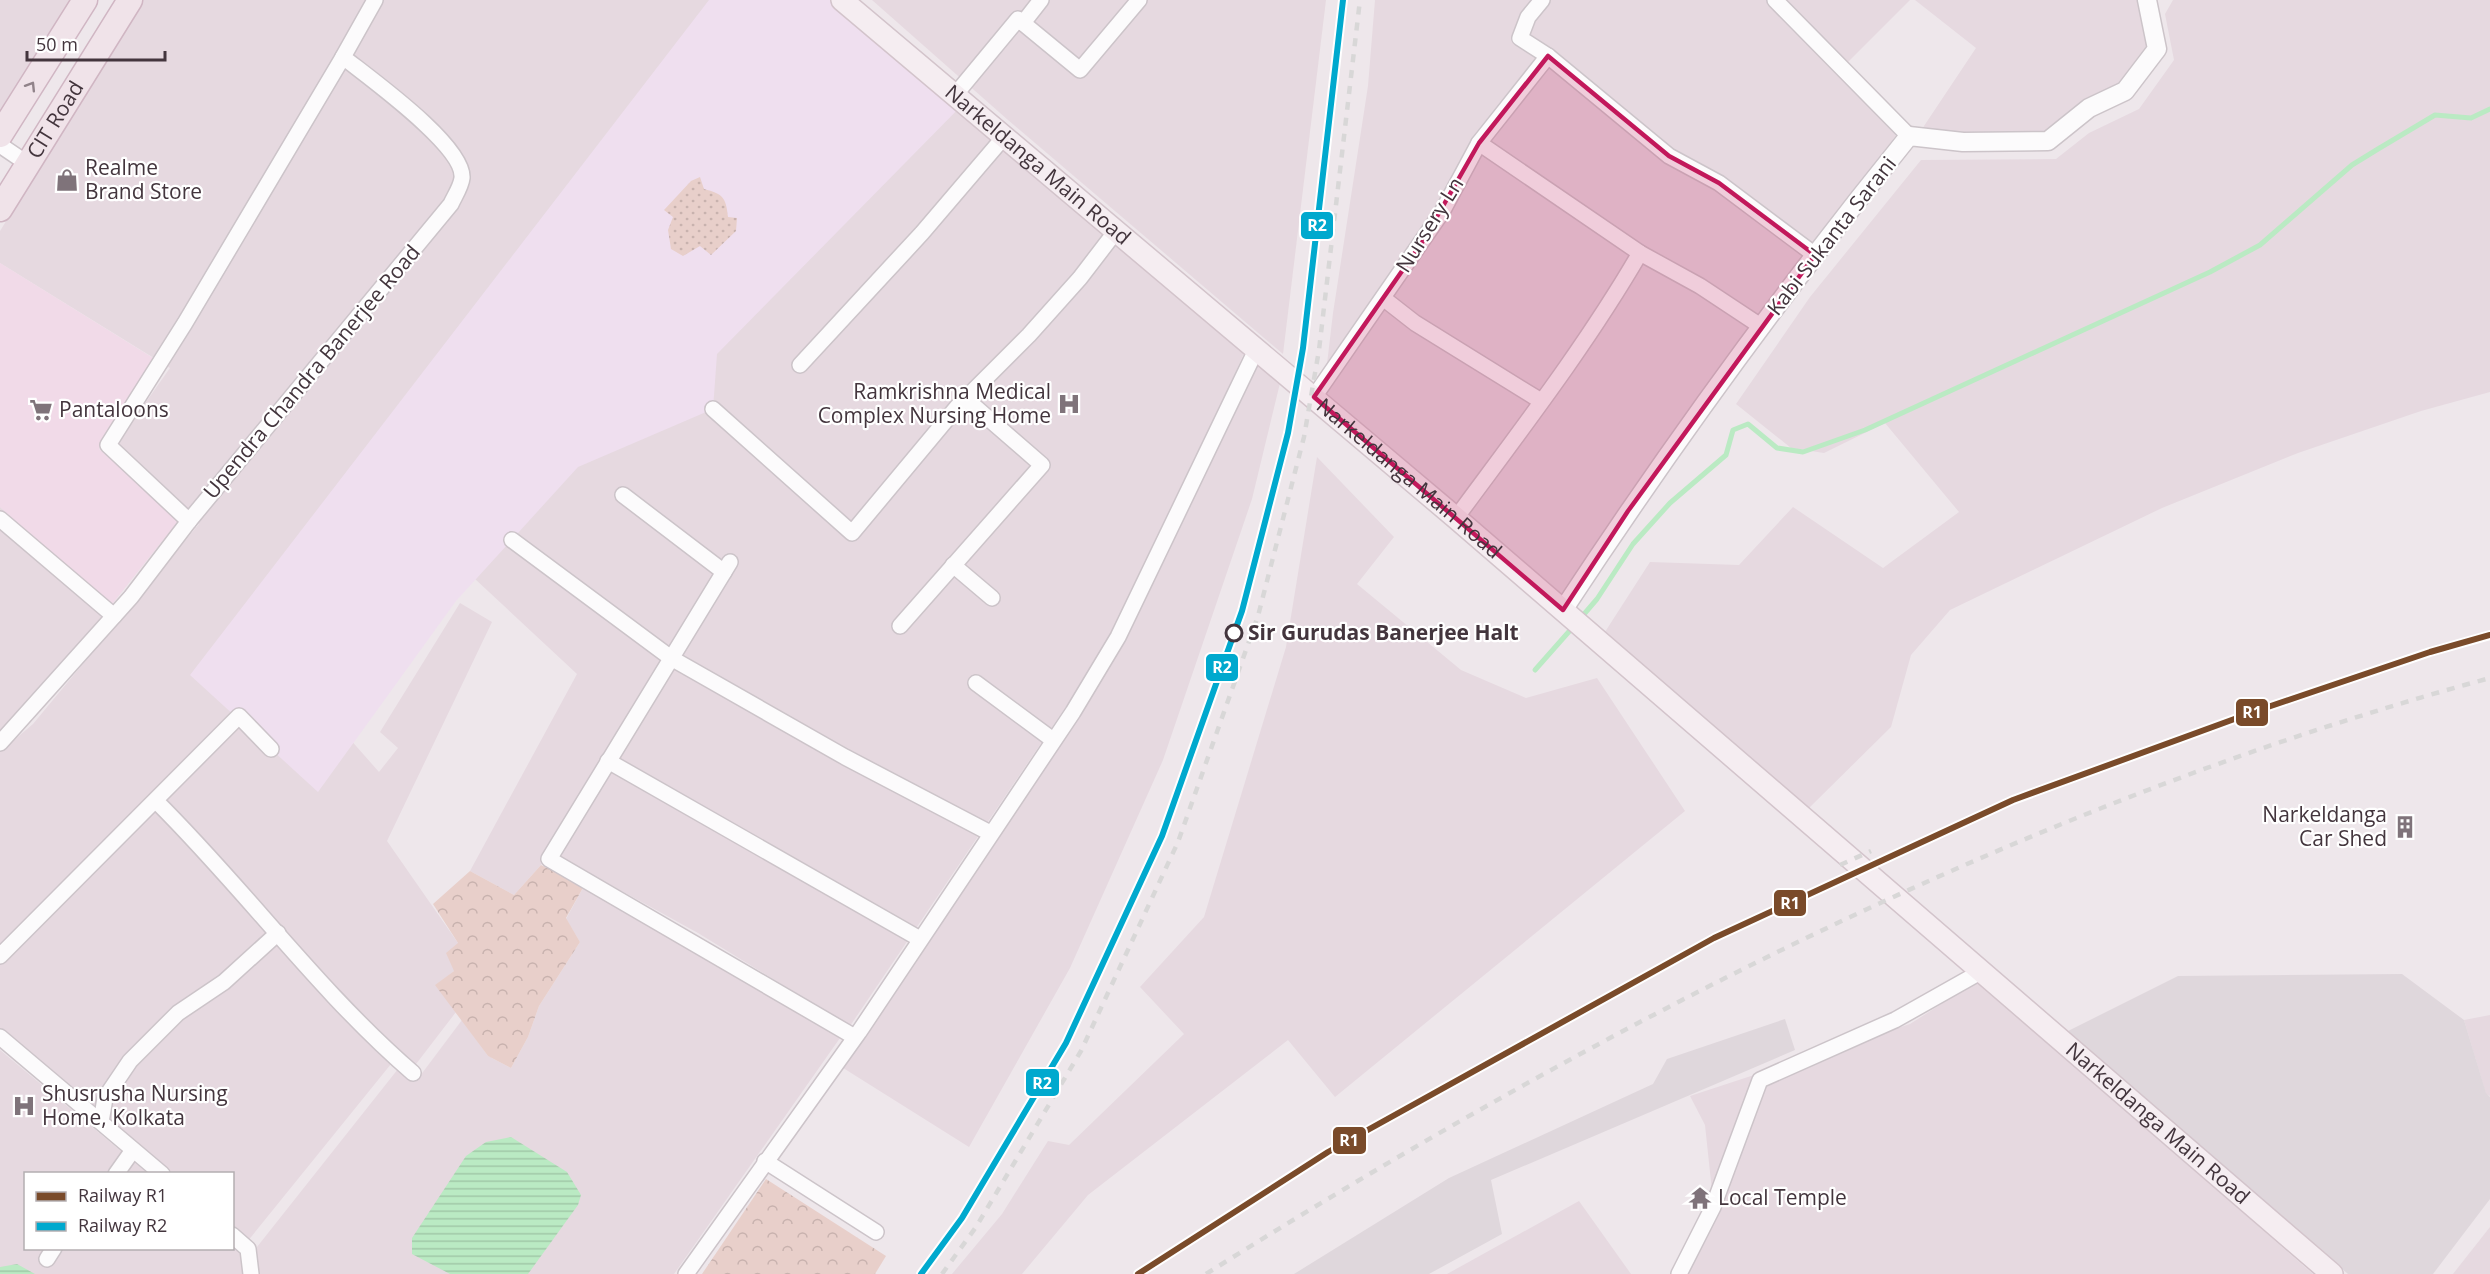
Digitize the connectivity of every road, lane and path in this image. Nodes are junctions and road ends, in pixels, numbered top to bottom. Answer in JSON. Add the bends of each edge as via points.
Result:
{"nodes":[{"id":1,"x":85,"y":0,"type":"edge"},
{"id":2,"x":130,"y":0,"type":"edge"},
{"id":3,"x":375,"y":0,"type":"edge"},
{"id":4,"x":842,"y":0,"type":"edge"},
{"id":5,"x":1041,"y":0,"type":"edge"},
{"id":6,"x":1140,"y":0,"type":"edge"},
{"id":7,"x":1542,"y":0,"type":"edge"},
{"id":8,"x":1775,"y":0,"type":"edge"},
{"id":9,"x":2147,"y":0,"type":"edge"},
{"id":10,"x":1023,"y":23,"type":"junction"},
{"id":11,"x":1548,"y":56,"type":"junction"},
{"id":12,"x":343,"y":57,"type":"junction"},
{"id":13,"x":955,"y":95,"type":"junction"},
{"id":14,"x":0,"y":135,"type":"edge"},
{"id":15,"x":1910,"y":136,"type":"junction"},
{"id":16,"x":1004,"y":137,"type":"junction"},
{"id":17,"x":1479,"y":143,"type":"junction"},
{"id":18,"x":0,"y":145,"type":"edge"},
{"id":19,"x":28,"y":164,"type":"junction"},
{"id":20,"x":0,"y":209,"type":"edge"},
{"id":21,"x":1116,"y":231,"type":"junction"},
{"id":22,"x":1640,"y":253,"type":"junction"},
{"id":23,"x":1815,"y":255,"type":"junction"},
{"id":24,"x":1383,"y":298,"type":"junction"},
{"id":25,"x":1762,"y":327,"type":"junction"},
{"id":26,"x":1256,"y":350,"type":"junction"},
{"id":27,"x":800,"y":365,"type":"dead end"},
{"id":28,"x":1314,"y":397,"type":"junction"},
{"id":29,"x":966,"y":399,"type":"junction"},
{"id":30,"x":1541,"y":401,"type":"junction"},
{"id":31,"x":713,"y":409,"type":"dead end"},
{"id":32,"x":623,"y":495,"type":"dead end"},
{"id":33,"x":1456,"y":518,"type":"junction"},
{"id":34,"x":0,"y":519,"type":"edge"},
{"id":35,"x":189,"y":521,"type":"junction"},
{"id":36,"x":512,"y":540,"type":"dead end"},
{"id":37,"x":954,"y":566,"type":"junction"},
{"id":38,"x":992,"y":598,"type":"dead end"},
{"id":39,"x":1563,"y":610,"type":"junction"},
{"id":40,"x":114,"y":616,"type":"junction"},
{"id":41,"x":900,"y":626,"type":"dead end"},
{"id":42,"x":671,"y":658,"type":"junction"},
{"id":43,"x":976,"y":683,"type":"dead end"},
{"id":44,"x":1053,"y":740,"type":"junction"},
{"id":45,"x":0,"y":743,"type":"edge"},
{"id":46,"x":271,"y":749,"type":"dead end"},
{"id":47,"x":608,"y":761,"type":"junction"},
{"id":48,"x":156,"y":801,"type":"junction"},
{"id":49,"x":990,"y":833,"type":"junction"},
{"id":50,"x":278,"y":933,"type":"junction"},
{"id":51,"x":920,"y":939,"type":"junction"},
{"id":52,"x":0,"y":956,"type":"edge"},
{"id":53,"x":1982,"y":971,"type":"junction"},
{"id":54,"x":853,"y":1036,"type":"junction"},
{"id":55,"x":0,"y":1037,"type":"edge"},
{"id":56,"x":413,"y":1073,"type":"dead end"},
{"id":57,"x":101,"y":1122,"type":"junction"},
{"id":58,"x":133,"y":1150,"type":"junction"},
{"id":59,"x":765,"y":1161,"type":"junction"},
{"id":60,"x":117,"y":1172,"type":"edge"},
{"id":61,"x":161,"y":1172,"type":"edge"},
{"id":62,"x":876,"y":1233,"type":"dead end"},
{"id":63,"x":234,"y":1237,"type":"edge"},
{"id":64,"x":251,"y":1274,"type":"edge"},
{"id":65,"x":686,"y":1274,"type":"edge"},
{"id":66,"x":1679,"y":1274,"type":"edge"},
{"id":67,"x":2332,"y":1274,"type":"edge"}],
"edges":[{"from":14,"to":1,"type":"main road","name":"CIT Road","one_way":true},
{"from":2,"to":19,"type":"main road","name":"CIT Road"},
{"from":3,"to":12,"type":"street"},
{"from":4,"to":13,"type":"main road","name":"Narkeldanga Main Road"},
{"from":5,"to":10,"type":"street"},
{"from":6,"to":10,"type":"street","via":[[1080,70]]},
{"from":7,"to":11,"type":"street","via":[[1527,17],[1520,39]]},
{"from":8,"to":15,"type":"street"},
{"from":9,"to":15,"type":"street","name":"Kabi Sukanta Sarani","via":[[2157,49],[2125,91],[2089,108],[2048,141],[1963,142]]},
{"from":10,"to":13,"type":"street","via":[[1018,19]]},
{"from":11,"to":17,"type":"street","name":"Nursery Ln"},
{"from":11,"to":23,"type":"street","via":[[1669,156],[1719,183]]},
{"from":12,"to":35,"type":"street","via":[[108,445]]},
{"from":12,"to":35,"type":"street","name":"Upendra Chandra Banerjee Road","via":[[438,135],[457,159],[462,177],[451,204]]},
{"from":13,"to":16,"type":"main road","name":"Narkeldanga Main Road"},
{"from":15,"to":23,"type":"street","name":"Kabi Sukanta Sarani"},
{"from":16,"to":21,"type":"main road","name":"Narkeldanga Main Road"},
{"from":16,"to":27,"type":"street"},
{"from":17,"to":22,"type":"street"},
{"from":17,"to":24,"type":"street","name":"Nursery Ln","via":[[1442,212]]},
{"from":18,"to":19,"type":"street"},
{"from":19,"to":20,"type":"main road","name":"CIT Road"},
{"from":21,"to":26,"type":"main road","name":"Narkeldanga Main Road"},
{"from":21,"to":29,"type":"street","via":[[1034,330]]},
{"from":22,"to":25,"type":"street"},
{"from":22,"to":30,"type":"street","via":[[1611,302]]},
{"from":23,"to":25,"type":"street","name":"Kabi Sukanta Sarani"},
{"from":24,"to":28,"type":"street","name":"Nursery Ln"},
{"from":24,"to":30,"type":"street","via":[[1415,323]]},
{"from":25,"to":39,"type":"street","name":"Kabi Sukanta Sarani","via":[[1628,511]]},
{"from":26,"to":28,"type":"main road","name":"Narkeldanga Main Road"},
{"from":26,"to":44,"type":"street","via":[[1118,637]]},
{"from":28,"to":33,"type":"main road","name":"Narkeldanga Main Road"},
{"from":29,"to":31,"type":"street","via":[[852,533]]},
{"from":29,"to":37,"type":"street","via":[[1042,465]]},
{"from":30,"to":33,"type":"street"},
{"from":32,"to":42,"type":"street","via":[[727,567]]},
{"from":33,"to":39,"type":"main road","name":"Narkeldanga Main Road"},
{"from":34,"to":40,"type":"street"},
{"from":35,"to":40,"type":"street","name":"Upendra Chandra Banerjee Road"},
{"from":36,"to":42,"type":"street"},
{"from":37,"to":38,"type":"street"},
{"from":37,"to":41,"type":"street"},
{"from":39,"to":53,"type":"main road","name":"Narkeldanga Main Road"},
{"from":40,"to":45,"type":"street","name":"Upendra Chandra Banerjee Road"},
{"from":42,"to":47,"type":"street"},
{"from":42,"to":49,"type":"street","via":[[845,757]]},
{"from":43,"to":44,"type":"street"},
{"from":44,"to":49,"type":"street"},
{"from":46,"to":48,"type":"street","via":[[239,716]]},
{"from":47,"to":51,"type":"street"},
{"from":47,"to":54,"type":"street","via":[[549,859]]},
{"from":48,"to":50,"type":"street"},
{"from":48,"to":52,"type":"street"},
{"from":49,"to":51,"type":"street"},
{"from":50,"to":56,"type":"street","via":[[332,997]]},
{"from":50,"to":57,"type":"street","via":[[224,982],[178,1013],[130,1060],[105,1098]]},
{"from":51,"to":54,"type":"street"},
{"from":53,"to":66,"type":"street","via":[[1895,1020],[1760,1080],[1713,1207]]},
{"from":53,"to":67,"type":"main road","name":"Narkeldanga Main Road"},
{"from":54,"to":59,"type":"street"},
{"from":55,"to":57,"type":"street"},
{"from":57,"to":58,"type":"street"},
{"from":58,"to":60,"type":"street"},
{"from":58,"to":61,"type":"street"},
{"from":59,"to":62,"type":"street"},
{"from":59,"to":65,"type":"street"},
{"from":63,"to":64,"type":"street","via":[[248,1249]]}]}
